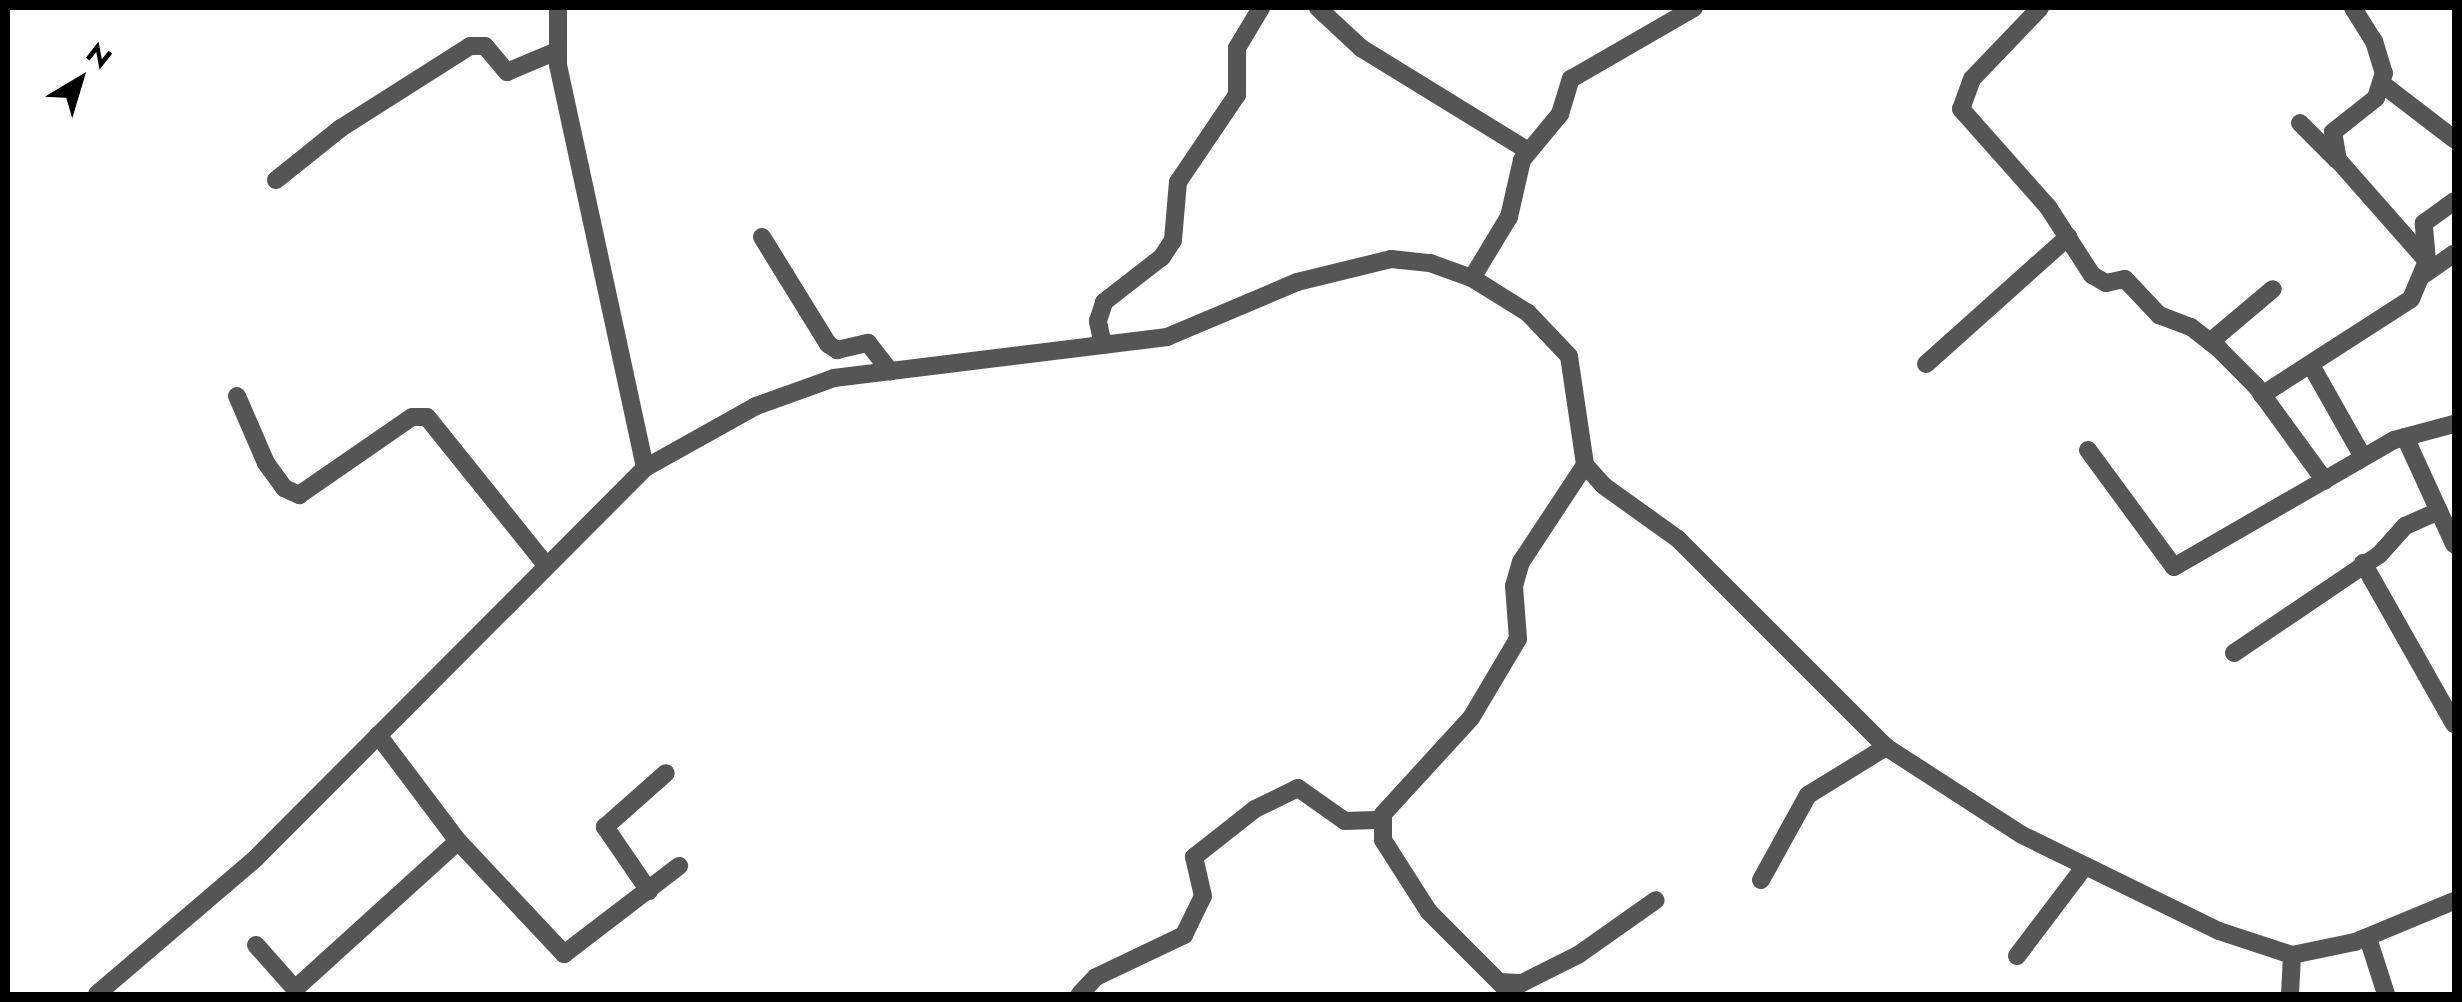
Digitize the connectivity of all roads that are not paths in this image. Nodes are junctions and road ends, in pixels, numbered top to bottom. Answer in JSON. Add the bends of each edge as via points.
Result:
{"nodes":[{"id":1,"x":558,"y":8,"type":"edge"},
{"id":2,"x":1261,"y":8,"type":"edge"},
{"id":3,"x":1318,"y":8,"type":"edge"},
{"id":4,"x":1694,"y":8,"type":"edge"},
{"id":5,"x":2040,"y":8,"type":"edge"},
{"id":6,"x":2353,"y":8,"type":"edge"},
{"id":7,"x":557,"y":51,"type":"junction"},
{"id":8,"x":2381,"y":83,"type":"junction"},
{"id":9,"x":2300,"y":123,"type":"dead end"},
{"id":10,"x":2454,"y":139,"type":"edge"},
{"id":11,"x":1528,"y":150,"type":"junction"},
{"id":12,"x":2338,"y":160,"type":"junction"},
{"id":13,"x":276,"y":180,"type":"dead end"},
{"id":14,"x":2454,"y":201,"type":"edge"},
{"id":15,"x":762,"y":237,"type":"dead end"},
{"id":16,"x":2068,"y":237,"type":"junction"},
{"id":17,"x":2454,"y":254,"type":"edge"},
{"id":18,"x":2424,"y":269,"type":"junction"},
{"id":19,"x":1472,"y":278,"type":"junction"},
{"id":20,"x":2273,"y":289,"type":"dead end"},
{"id":21,"x":2210,"y":342,"type":"junction"},
{"id":22,"x":1103,"y":345,"type":"junction"},
{"id":23,"x":1926,"y":364,"type":"dead end"},
{"id":24,"x":2312,"y":366,"type":"junction"},
{"id":25,"x":890,"y":371,"type":"junction"},
{"id":26,"x":2262,"y":395,"type":"junction"},
{"id":27,"x":237,"y":396,"type":"dead end"},
{"id":28,"x":2454,"y":424,"type":"edge"},
{"id":29,"x":2405,"y":437,"type":"junction"},
{"id":30,"x":2088,"y":450,"type":"dead end"},
{"id":31,"x":2363,"y":457,"type":"junction"},
{"id":32,"x":1585,"y":465,"type":"junction"},
{"id":33,"x":644,"y":468,"type":"junction"},
{"id":34,"x":2325,"y":481,"type":"junction"},
{"id":35,"x":2439,"y":511,"type":"junction"},
{"id":36,"x":2454,"y":544,"type":"edge"},
{"id":37,"x":2363,"y":564,"type":"junction"},
{"id":38,"x":546,"y":565,"type":"junction"},
{"id":39,"x":2234,"y":653,"type":"dead end"},
{"id":40,"x":2454,"y":724,"type":"edge"},
{"id":41,"x":378,"y":735,"type":"junction"},
{"id":42,"x":1886,"y":747,"type":"junction"},
{"id":43,"x":666,"y":772,"type":"dead end"},
{"id":44,"x":1383,"y":820,"type":"junction"},
{"id":45,"x":458,"y":841,"type":"junction"},
{"id":46,"x":678,"y":866,"type":"dead end"},
{"id":47,"x":2085,"y":866,"type":"junction"},
{"id":48,"x":1761,"y":880,"type":"dead end"},
{"id":49,"x":649,"y":890,"type":"junction"},
{"id":50,"x":1656,"y":900,"type":"dead end"},
{"id":51,"x":2454,"y":901,"type":"edge"},
{"id":52,"x":2368,"y":938,"type":"junction"},
{"id":53,"x":256,"y":945,"type":"dead end"},
{"id":54,"x":2292,"y":955,"type":"junction"},
{"id":55,"x":2017,"y":956,"type":"dead end"},
{"id":56,"x":1506,"y":988,"type":"edge"},
{"id":57,"x":97,"y":994,"type":"edge"},
{"id":58,"x":1080,"y":994,"type":"edge"},
{"id":59,"x":2290,"y":994,"type":"edge"},
{"id":60,"x":2386,"y":994,"type":"edge"}],
"edges":[{"from":1,"to":7,"type":"street"},
{"from":2,"to":22,"type":"street","via":[[1237,48],[1237,95],[1178,182],[1174,240],[1104,302],[1098,321]]},
{"from":3,"to":11,"type":"street","via":[[1360,48]]},
{"from":4,"to":11,"type":"street","via":[[1579,71],[1560,114]]},
{"from":5,"to":16,"type":"street","via":[[1960,101]]},
{"from":6,"to":8,"type":"street","via":[[2374,41]]},
{"from":7,"to":13,"type":"street","via":[[506,72],[485,46],[470,46],[341,128]]},
{"from":7,"to":33,"type":"street"},
{"from":8,"to":10,"type":"street"},
{"from":8,"to":12,"type":"street","via":[[2376,98],[2333,132]]},
{"from":9,"to":12,"type":"street"},
{"from":11,"to":19,"type":"street","via":[[1509,217]]},
{"from":12,"to":18,"type":"street"},
{"from":14,"to":18,"type":"street","via":[[2424,222]]},
{"from":15,"to":25,"type":"street","via":[[828,344],[836,350],[868,343]]},
{"from":16,"to":21,"type":"street","via":[[2096,280],[2126,279],[2159,315]]},
{"from":16,"to":23,"type":"street"},
{"from":17,"to":18,"type":"street"},
{"from":18,"to":24,"type":"street","via":[[2405,305]]},
{"from":19,"to":22,"type":"street","via":[[1430,263],[1355,264],[1178,334]]},
{"from":19,"to":32,"type":"street","via":[[1528,314],[1569,356]]},
{"from":20,"to":21,"type":"street"},
{"from":21,"to":26,"type":"street"},
{"from":22,"to":25,"type":"street"},
{"from":24,"to":26,"type":"street"},
{"from":24,"to":31,"type":"street"},
{"from":25,"to":33,"type":"street","via":[[834,378],[756,406]]},
{"from":26,"to":34,"type":"street"},
{"from":27,"to":38,"type":"street","via":[[266,463],[299,496],[412,417],[428,417]]},
{"from":28,"to":29,"type":"street"},
{"from":29,"to":31,"type":"street"},
{"from":29,"to":35,"type":"street"},
{"from":30,"to":34,"type":"street","via":[[2174,568]]},
{"from":31,"to":34,"type":"street"},
{"from":32,"to":42,"type":"street","via":[[1678,539]]},
{"from":32,"to":44,"type":"street","via":[[1521,562],[1514,586],[1518,639],[1470,718],[1394,797]]},
{"from":33,"to":38,"type":"street"},
{"from":35,"to":36,"type":"street"},
{"from":35,"to":37,"type":"street","via":[[2405,526]]},
{"from":37,"to":39,"type":"street"},
{"from":37,"to":40,"type":"street"},
{"from":38,"to":41,"type":"street"},
{"from":41,"to":45,"type":"street"},
{"from":41,"to":57,"type":"street","via":[[256,858]]},
{"from":42,"to":47,"type":"street","via":[[2022,835]]},
{"from":42,"to":48,"type":"street","via":[[1808,795]]},
{"from":43,"to":49,"type":"street","via":[[606,827],[610,842]]},
{"from":44,"to":56,"type":"street","via":[[1383,840],[1429,912]]},
{"from":44,"to":58,"type":"street","via":[[1345,820],[1298,788],[1255,809],[1194,857],[1204,896],[1184,935],[1096,977]]},
{"from":45,"to":49,"type":"street","via":[[564,954]]},
{"from":45,"to":53,"type":"street","via":[[295,990]]},
{"from":46,"to":49,"type":"street"},
{"from":47,"to":54,"type":"street","via":[[2218,930]]},
{"from":47,"to":55,"type":"street"},
{"from":50,"to":56,"type":"street","via":[[1564,962]]},
{"from":51,"to":52,"type":"street"},
{"from":52,"to":54,"type":"street"},
{"from":52,"to":60,"type":"street"},
{"from":54,"to":59,"type":"street"}]}
